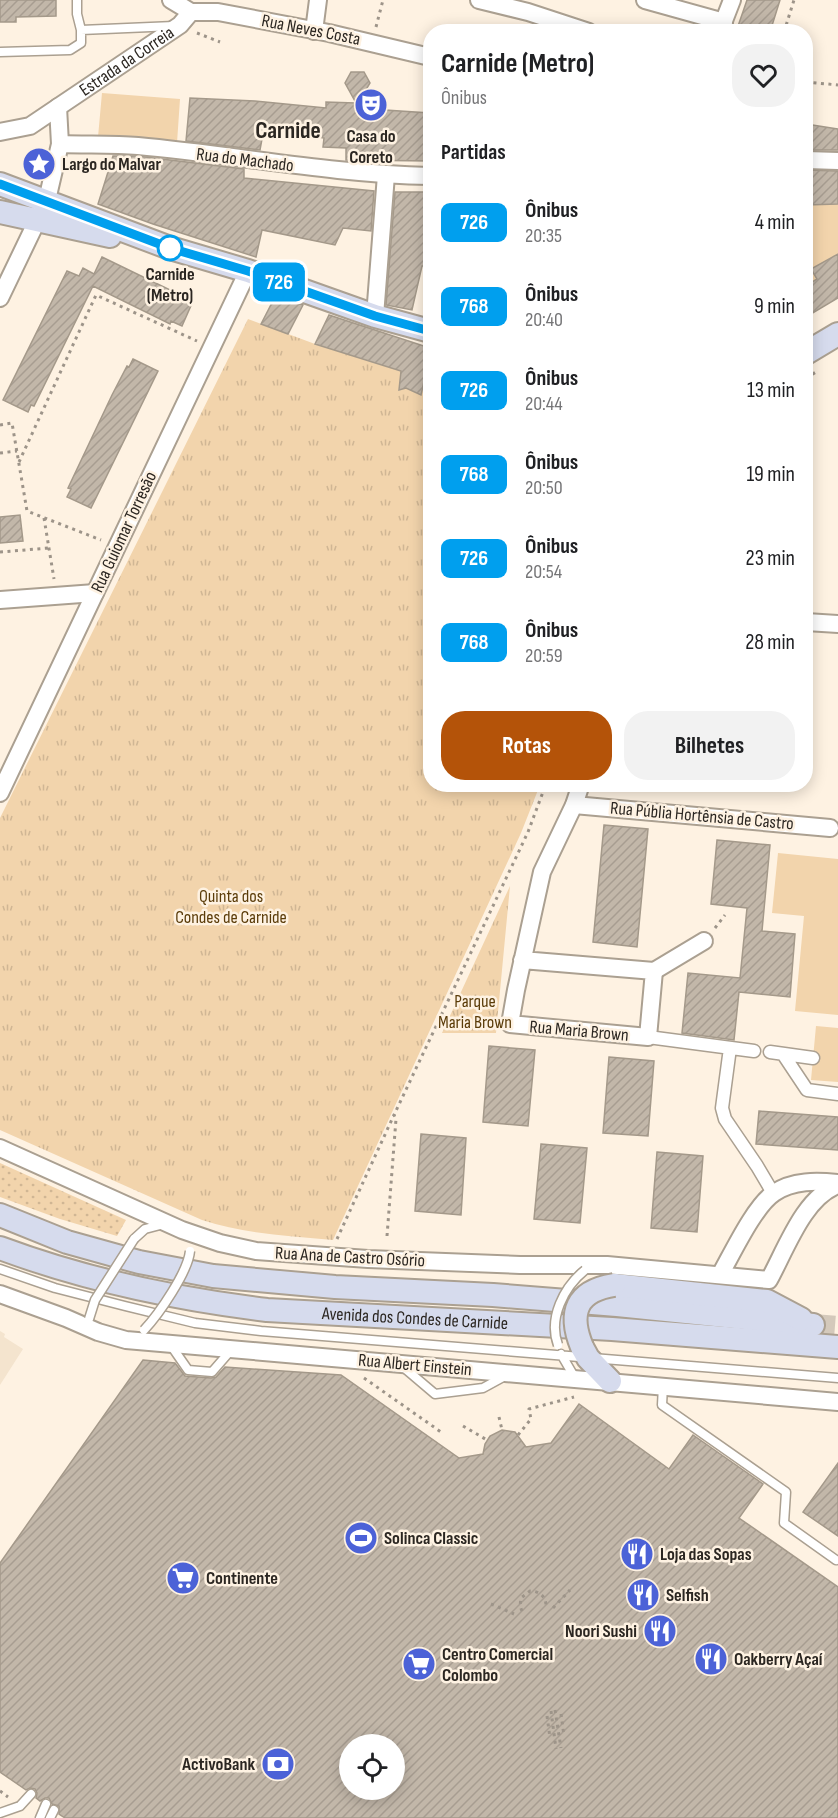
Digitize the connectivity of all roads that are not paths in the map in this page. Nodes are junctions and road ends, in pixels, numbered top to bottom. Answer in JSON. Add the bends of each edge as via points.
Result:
{"nodes":[{"id":1,"x":77,"y":0,"type":"edge"},
{"id":2,"x":171,"y":0,"type":"edge"},
{"id":3,"x":318,"y":0,"type":"edge"},
{"id":4,"x":479,"y":0,"type":"edge"},
{"id":5,"x":645,"y":0,"type":"edge"},
{"id":6,"x":732,"y":0,"type":"edge"},
{"id":7,"x":191,"y":12,"type":"junction"},
{"id":8,"x":565,"y":24,"type":"edge"},
{"id":9,"x":713,"y":24,"type":"edge"},
{"id":10,"x":723,"y":24,"type":"edge"},
{"id":11,"x":180,"y":26,"type":"junction"},
{"id":12,"x":81,"y":30,"type":"junction"},
{"id":13,"x":314,"y":31,"type":"junction"},
{"id":14,"x":0,"y":52,"type":"edge"},
{"id":15,"x":423,"y":55,"type":"edge"},
{"id":16,"x":58,"y":107,"type":"junction"},
{"id":17,"x":0,"y":132,"type":"edge"},
{"id":18,"x":60,"y":144,"type":"junction"},
{"id":19,"x":813,"y":160,"type":"edge"},
{"id":20,"x":838,"y":161,"type":"edge"},
{"id":21,"x":386,"y":175,"type":"junction"},
{"id":22,"x":423,"y":176,"type":"edge"},
{"id":23,"x":0,"y":184,"type":"edge"},
{"id":24,"x":47,"y":200,"type":"junction"},
{"id":25,"x":0,"y":212,"type":"edge"},
{"id":26,"x":37,"y":221,"type":"junction"},
{"id":27,"x":170,"y":248,"type":"junction"},
{"id":28,"x":248,"y":271,"type":"junction"},
{"id":29,"x":0,"y":298,"type":"edge"},
{"id":30,"x":375,"y":316,"type":"junction"},
{"id":31,"x":423,"y":329,"type":"edge"},
{"id":32,"x":838,"y":334,"type":"edge"},
{"id":33,"x":813,"y":349,"type":"edge"},
{"id":34,"x":95,"y":593,"type":"junction"},
{"id":35,"x":0,"y":600,"type":"edge"},
{"id":36,"x":813,"y":622,"type":"edge"},
{"id":37,"x":838,"y":624,"type":"edge"},
{"id":38,"x":578,"y":792,"type":"edge"},
{"id":39,"x":0,"y":793,"type":"edge"},
{"id":40,"x":574,"y":805,"type":"junction"},
{"id":41,"x":830,"y":828,"type":"dead end"},
{"id":42,"x":704,"y":941,"type":"dead end"},
{"id":43,"x":522,"y":960,"type":"junction"},
{"id":44,"x":654,"y":971,"type":"junction"},
{"id":45,"x":648,"y":1037,"type":"junction"},
{"id":46,"x":730,"y":1048,"type":"junction"},
{"id":47,"x":754,"y":1051,"type":"dead end"},
{"id":48,"x":770,"y":1052,"type":"dead end"},
{"id":49,"x":783,"y":1054,"type":"junction"},
{"id":50,"x":813,"y":1058,"type":"dead end"},
{"id":51,"x":838,"y":1094,"type":"edge"},
{"id":52,"x":0,"y":1148,"type":"edge"},
{"id":53,"x":838,"y":1184,"type":"edge"},
{"id":54,"x":773,"y":1193,"type":"junction"},
{"id":55,"x":0,"y":1215,"type":"edge"},
{"id":56,"x":175,"y":1227,"type":"junction"},
{"id":57,"x":0,"y":1248,"type":"edge"},
{"id":58,"x":0,"y":1269,"type":"edge"},
{"id":59,"x":610,"y":1275,"type":"junction"},
{"id":60,"x":720,"y":1275,"type":"junction"},
{"id":61,"x":0,"y":1294,"type":"edge"},
{"id":62,"x":88,"y":1323,"type":"junction"},
{"id":63,"x":126,"y":1340,"type":"junction"},
{"id":64,"x":169,"y":1344,"type":"junction"},
{"id":65,"x":838,"y":1347,"type":"edge"},
{"id":66,"x":232,"y":1349,"type":"junction"},
{"id":67,"x":577,"y":1354,"type":"junction"},
{"id":68,"x":400,"y":1364,"type":"junction"},
{"id":69,"x":510,"y":1374,"type":"junction"},
{"id":70,"x":575,"y":1378,"type":"junction"},
{"id":71,"x":838,"y":1378,"type":"edge"},
{"id":72,"x":610,"y":1381,"type":"junction"},
{"id":73,"x":663,"y":1386,"type":"junction"},
{"id":74,"x":838,"y":1402,"type":"edge"},
{"id":75,"x":836,"y":1560,"type":"dead end"},
{"id":76,"x":31,"y":1794,"type":"dead end"},
{"id":77,"x":46,"y":1804,"type":"dead end"},
{"id":78,"x":0,"y":1813,"type":"edge"},
{"id":79,"x":40,"y":1818,"type":"edge"}],
"edges":[{"from":1,"to":12,"type":"lane"},
{"from":2,"to":7,"type":"street"},
{"from":3,"to":13,"type":"street"},
{"from":4,"to":8,"type":"street"},
{"from":5,"to":9,"type":"street"},
{"from":6,"to":10,"type":"street"},
{"from":7,"to":11,"type":"street","name":"Estrada da Correia"},
{"from":7,"to":13,"type":"street","name":"Rua Neves Costa","via":[[218,12]]},
{"from":11,"to":12,"type":"lane"},
{"from":11,"to":16,"type":"street","name":"Estrada da Correia"},
{"from":12,"to":14,"type":"lane","via":[[81,43],[70,50]]},
{"from":13,"to":15,"type":"street","name":"Rua Neves Costa"},
{"from":16,"to":17,"type":"street","name":"Estrada da Correia","via":[[30,126]]},
{"from":16,"to":18,"type":"street"},
{"from":18,"to":21,"type":"street","name":"Rua do Machado","via":[[137,146]]},
{"from":18,"to":24,"type":"street"},
{"from":19,"to":20,"type":"street"},
{"from":21,"to":22,"type":"street","name":"Rua do Machado"},
{"from":21,"to":30,"type":"street"},
{"from":23,"to":24,"type":"main road"},
{"from":24,"to":26,"type":"street"},
{"from":24,"to":27,"type":"main road"},
{"from":25,"to":26,"type":"main road"},
{"from":26,"to":27,"type":"main road"},
{"from":26,"to":29,"type":"street"},
{"from":27,"to":28,"type":"main road"},
{"from":28,"to":30,"type":"main road"},
{"from":28,"to":34,"type":"street","name":"Rua Guiomar Torresão"},
{"from":30,"to":31,"type":"main road"},
{"from":32,"to":33,"type":"main road"},
{"from":34,"to":35,"type":"street"},
{"from":34,"to":39,"type":"street","name":"Rua Guiomar Torresão"},
{"from":36,"to":37,"type":"street"},
{"from":38,"to":40,"type":"street","name":"Rua Maria Brown"},
{"from":40,"to":41,"type":"street","name":"Rua Públia Hortênsia de Castro"},
{"from":40,"to":43,"type":"street","name":"Rua Maria Brown","via":[[542,872]]},
{"from":42,"to":44,"type":"street"},
{"from":43,"to":44,"type":"street"},
{"from":43,"to":45,"type":"street","name":"Rua Maria Brown","via":[[510,1024]]},
{"from":44,"to":45,"type":"street","name":"Rua Maria Brown"},
{"from":45,"to":46,"type":"street"},
{"from":46,"to":47,"type":"street"},
{"from":46,"to":54,"type":"street","via":[[722,1108],[725,1119]]},
{"from":48,"to":49,"type":"street"},
{"from":49,"to":50,"type":"street"},
{"from":49,"to":51,"type":"street","via":[[807,1090]]},
{"from":52,"to":56,"type":"street","name":"Rua Ana de Castro Osório"},
{"from":53,"to":54,"type":"street","name":"Rua Ana de Castro Osório","via":[[804,1182]]},
{"from":53,"to":60,"type":"street","name":"Rua Ana de Castro Osório","via":[[812,1202],[769,1280]]},
{"from":54,"to":60,"type":"street"},
{"from":55,"to":59,"type":"main road","name":"Avenida dos Condes de Carnide","via":[[87,1248],[213,1276],[617,1305],[813,1325],[767,1301]]},
{"from":56,"to":59,"type":"street","name":"Rua Ana de Castro Osório","via":[[256,1251],[520,1265]]},
{"from":56,"to":62,"type":"lane","bridge":true,"via":[[145,1229],[134,1239],[94,1300]]},
{"from":56,"to":63,"type":"lane","bridge":true,"via":[[190,1251],[187,1267],[156,1315],[144,1329]]},
{"from":57,"to":65,"type":"main road","name":"Avenida dos Condes de Carnide","via":[[132,1287],[237,1306]]},
{"from":58,"to":67,"type":"lane","via":[[55,1288],[195,1323]]},
{"from":59,"to":60,"type":"street","name":"Rua Ana de Castro Osório"},
{"from":59,"to":67,"type":"main road","bridge":true,"via":[[583,1297],[577,1307]]},
{"from":59,"to":67,"type":"lane","bridge":true,"via":[[585,1270],[561,1299],[556,1316],[558,1345]]},
{"from":61,"to":62,"type":"street","name":"Rua Albert Einstein"},
{"from":62,"to":63,"type":"street","name":"Rua Albert Einstein"},
{"from":63,"to":64,"type":"street","name":"Rua Albert Einstein"},
{"from":64,"to":66,"type":"street","name":"Rua Albert Einstein"},
{"from":64,"to":66,"type":"lane","via":[[188,1370],[212,1372]]},
{"from":66,"to":68,"type":"street","name":"Rua Albert Einstein"},
{"from":67,"to":70,"type":"lane"},
{"from":67,"to":71,"type":"lane"},
{"from":67,"to":72,"type":"main road"},
{"from":68,"to":69,"type":"street","name":"Rua Albert Einstein"},
{"from":68,"to":69,"type":"lane","via":[[435,1394],[483,1388]]},
{"from":69,"to":70,"type":"street","name":"Rua Albert Einstein"},
{"from":70,"to":72,"type":"street","name":"Rua Albert Einstein"},
{"from":72,"to":73,"type":"street","name":"Rua Albert Einstein"},
{"from":73,"to":74,"type":"street","name":"Rua Albert Einstein"},
{"from":73,"to":75,"type":"lane","via":[[662,1405],[786,1492],[784,1523]]},
{"from":76,"to":78,"type":"lane","via":[[20,1806]]},
{"from":77,"to":79,"type":"lane"}]}
